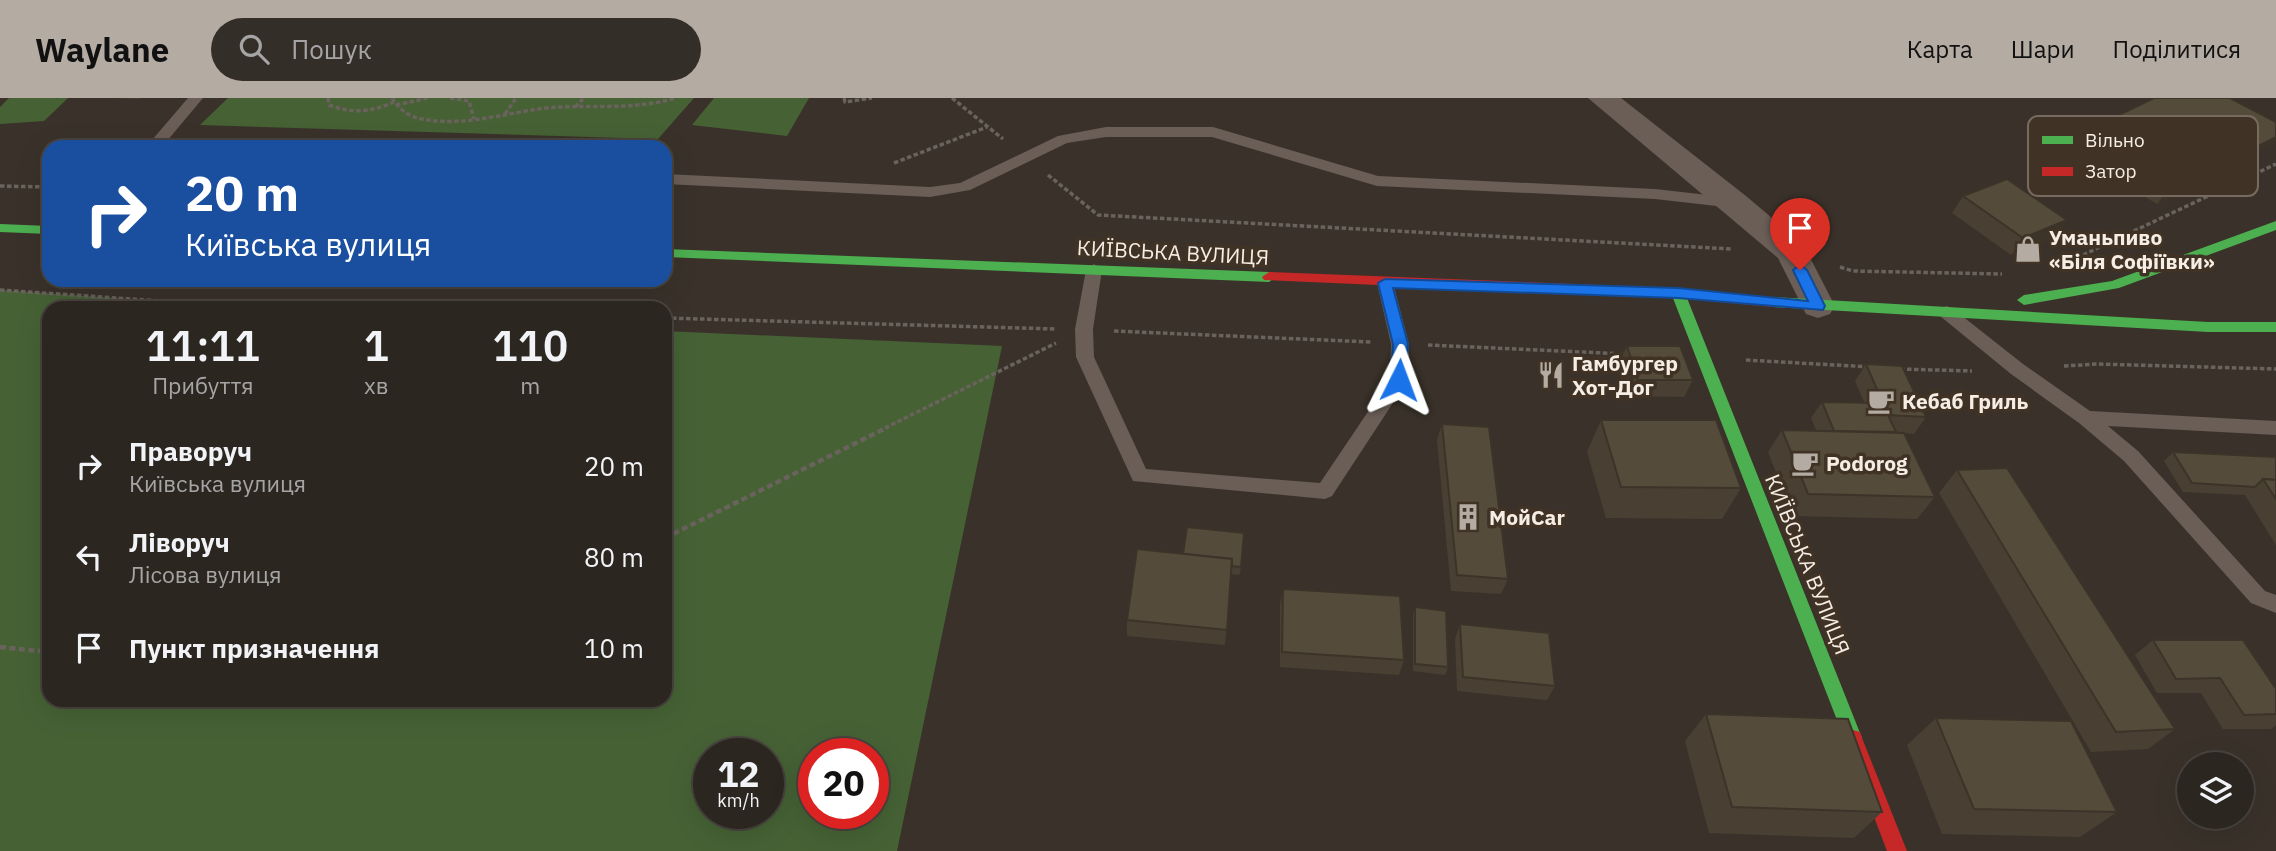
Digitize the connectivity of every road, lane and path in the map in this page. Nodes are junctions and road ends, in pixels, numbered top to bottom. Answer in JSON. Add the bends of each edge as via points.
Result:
{"nodes":[{"id":1,"x":196,"y":98,"type":"edge"},
{"id":2,"x":328,"y":98,"type":"edge"},
{"id":3,"x":428,"y":98,"type":"edge"},
{"id":4,"x":450,"y":98,"type":"edge"},
{"id":5,"x":516,"y":98,"type":"edge"},
{"id":6,"x":584,"y":98,"type":"edge"},
{"id":7,"x":676,"y":98,"type":"edge"},
{"id":8,"x":844,"y":98,"type":"edge"},
{"id":9,"x":872,"y":98,"type":"edge"},
{"id":10,"x":952,"y":98,"type":"edge"},
{"id":11,"x":1602,"y":98,"type":"edge"},
{"id":12,"x":394,"y":102,"type":"edge"},
{"id":13,"x":574,"y":107,"type":"junction"},
{"id":14,"x":505,"y":115,"type":"junction"},
{"id":15,"x":474,"y":120,"type":"junction"},
{"id":16,"x":988,"y":126,"type":"junction"},
{"id":17,"x":160,"y":140,"type":"edge"},
{"id":18,"x":1027,"y":158,"type":"junction"},
{"id":19,"x":2276,"y":164,"type":"edge"},
{"id":20,"x":885,"y":166,"type":"dead end"},
{"id":21,"x":2258,"y":172,"type":"edge"},
{"id":22,"x":672,"y":179,"type":"edge"},
{"id":23,"x":0,"y":186,"type":"edge"},
{"id":24,"x":42,"y":187,"type":"edge"},
{"id":25,"x":2208,"y":196,"type":"edge"},
{"id":26,"x":1735,"y":203,"type":"junction"},
{"id":27,"x":2276,"y":225,"type":"edge"},
{"id":28,"x":0,"y":228,"type":"edge"},
{"id":29,"x":42,"y":230,"type":"edge"},
{"id":30,"x":1791,"y":252,"type":"junction"},
{"id":31,"x":672,"y":253,"type":"edge"},
{"id":32,"x":2079,"y":257,"type":"dead end"},
{"id":33,"x":1094,"y":270,"type":"junction"},
{"id":34,"x":2015,"y":274,"type":"dead end"},
{"id":35,"x":1385,"y":283,"type":"junction"},
{"id":36,"x":0,"y":290,"type":"edge"},
{"id":37,"x":1678,"y":293,"type":"junction"},
{"id":38,"x":160,"y":301,"type":"edge"},
{"id":39,"x":1818,"y":306,"type":"junction"},
{"id":40,"x":1946,"y":312,"type":"junction"},
{"id":41,"x":672,"y":318,"type":"edge"},
{"id":42,"x":2276,"y":327,"type":"edge"},
{"id":43,"x":1084,"y":329,"type":"junction"},
{"id":44,"x":1400,"y":344,"type":"junction"},
{"id":45,"x":1631,"y":354,"type":"edge"},
{"id":46,"x":1704,"y":358,"type":"junction"},
{"id":47,"x":1879,"y":368,"type":"edge"},
{"id":48,"x":1892,"y":368,"type":"edge"},
{"id":49,"x":2017,"y":369,"type":"junction"},
{"id":50,"x":2276,"y":369,"type":"edge"},
{"id":51,"x":2086,"y":418,"type":"junction"},
{"id":52,"x":2276,"y":428,"type":"edge"},
{"id":53,"x":672,"y":535,"type":"edge"},
{"id":54,"x":2276,"y":604,"type":"edge"},
{"id":55,"x":0,"y":647,"type":"edge"},
{"id":56,"x":42,"y":651,"type":"edge"},
{"id":57,"x":1897,"y":851,"type":"edge"}],
"edges":[{"from":1,"to":17,"type":"lane"},
{"from":2,"to":12,"type":"path","via":[[329,105],[349,113],[378,110]]},
{"from":3,"to":12,"type":"path"},
{"from":4,"to":15,"type":"path","via":[[469,101]]},
{"from":5,"to":14,"type":"path"},
{"from":6,"to":13,"type":"path"},
{"from":7,"to":13,"type":"path","via":[[657,105]]},
{"from":8,"to":9,"type":"path","via":[[855,102]]},
{"from":10,"to":16,"type":"path"},
{"from":11,"to":26,"type":"street"},
{"from":12,"to":15,"type":"path","via":[[420,119]]},
{"from":13,"to":14,"type":"path"},
{"from":14,"to":15,"type":"path"},
{"from":16,"to":18,"type":"path"},
{"from":16,"to":20,"type":"path"},
{"from":18,"to":22,"type":"lane","via":[[964,187],[930,192]]},
{"from":18,"to":26,"type":"lane","via":[[1063,139],[1106,132],[1213,132],[1377,181],[1655,194]]},
{"from":18,"to":30,"type":"path","via":[[1098,215]]},
{"from":19,"to":21,"type":"path"},
{"from":23,"to":24,"type":"path"},
{"from":25,"to":32,"type":"path"},
{"from":26,"to":30,"type":"street"},
{"from":27,"to":40,"type":"main road","via":[[2114,285]]},
{"from":28,"to":29,"type":"main road"},
{"from":30,"to":34,"type":"path","via":[[1853,271]]},
{"from":30,"to":39,"type":"street"},
{"from":31,"to":33,"type":"main road","name":"КИЇВСЬКА ВУЛИЦЯ"},
{"from":33,"to":35,"type":"main road","name":"КИЇВСЬКА ВУЛИЦЯ"},
{"from":33,"to":43,"type":"lane"},
{"from":35,"to":37,"type":"main road","name":"КИЇВСЬКА ВУЛИЦЯ"},
{"from":35,"to":44,"type":"lane"},
{"from":36,"to":38,"type":"path"},
{"from":37,"to":39,"type":"main road","name":"КИЇВСЬКА ВУЛИЦЯ"},
{"from":37,"to":46,"type":"main road","name":"КИЇВСЬКА ВУЛИЦЯ"},
{"from":39,"to":40,"type":"main road","name":"КИЇВСЬКА ВУЛИЦЯ"},
{"from":40,"to":42,"type":"main road"},
{"from":40,"to":49,"type":"lane"},
{"from":41,"to":43,"type":"path"},
{"from":43,"to":44,"type":"path"},
{"from":43,"to":44,"type":"lane","via":[[1085,358],[1140,477],[1325,491],[1399,380]]},
{"from":43,"to":53,"type":"path"},
{"from":44,"to":45,"type":"path"},
{"from":46,"to":47,"type":"path"},
{"from":46,"to":57,"type":"main road","name":"КИЇВСЬКА ВУЛИЦЯ"},
{"from":48,"to":49,"type":"path"},
{"from":49,"to":50,"type":"path","via":[[2097,364]]},
{"from":49,"to":51,"type":"lane"},
{"from":51,"to":52,"type":"lane"},
{"from":51,"to":54,"type":"lane","via":[[2131,456],[2258,597]]},
{"from":55,"to":56,"type":"path"}]}
